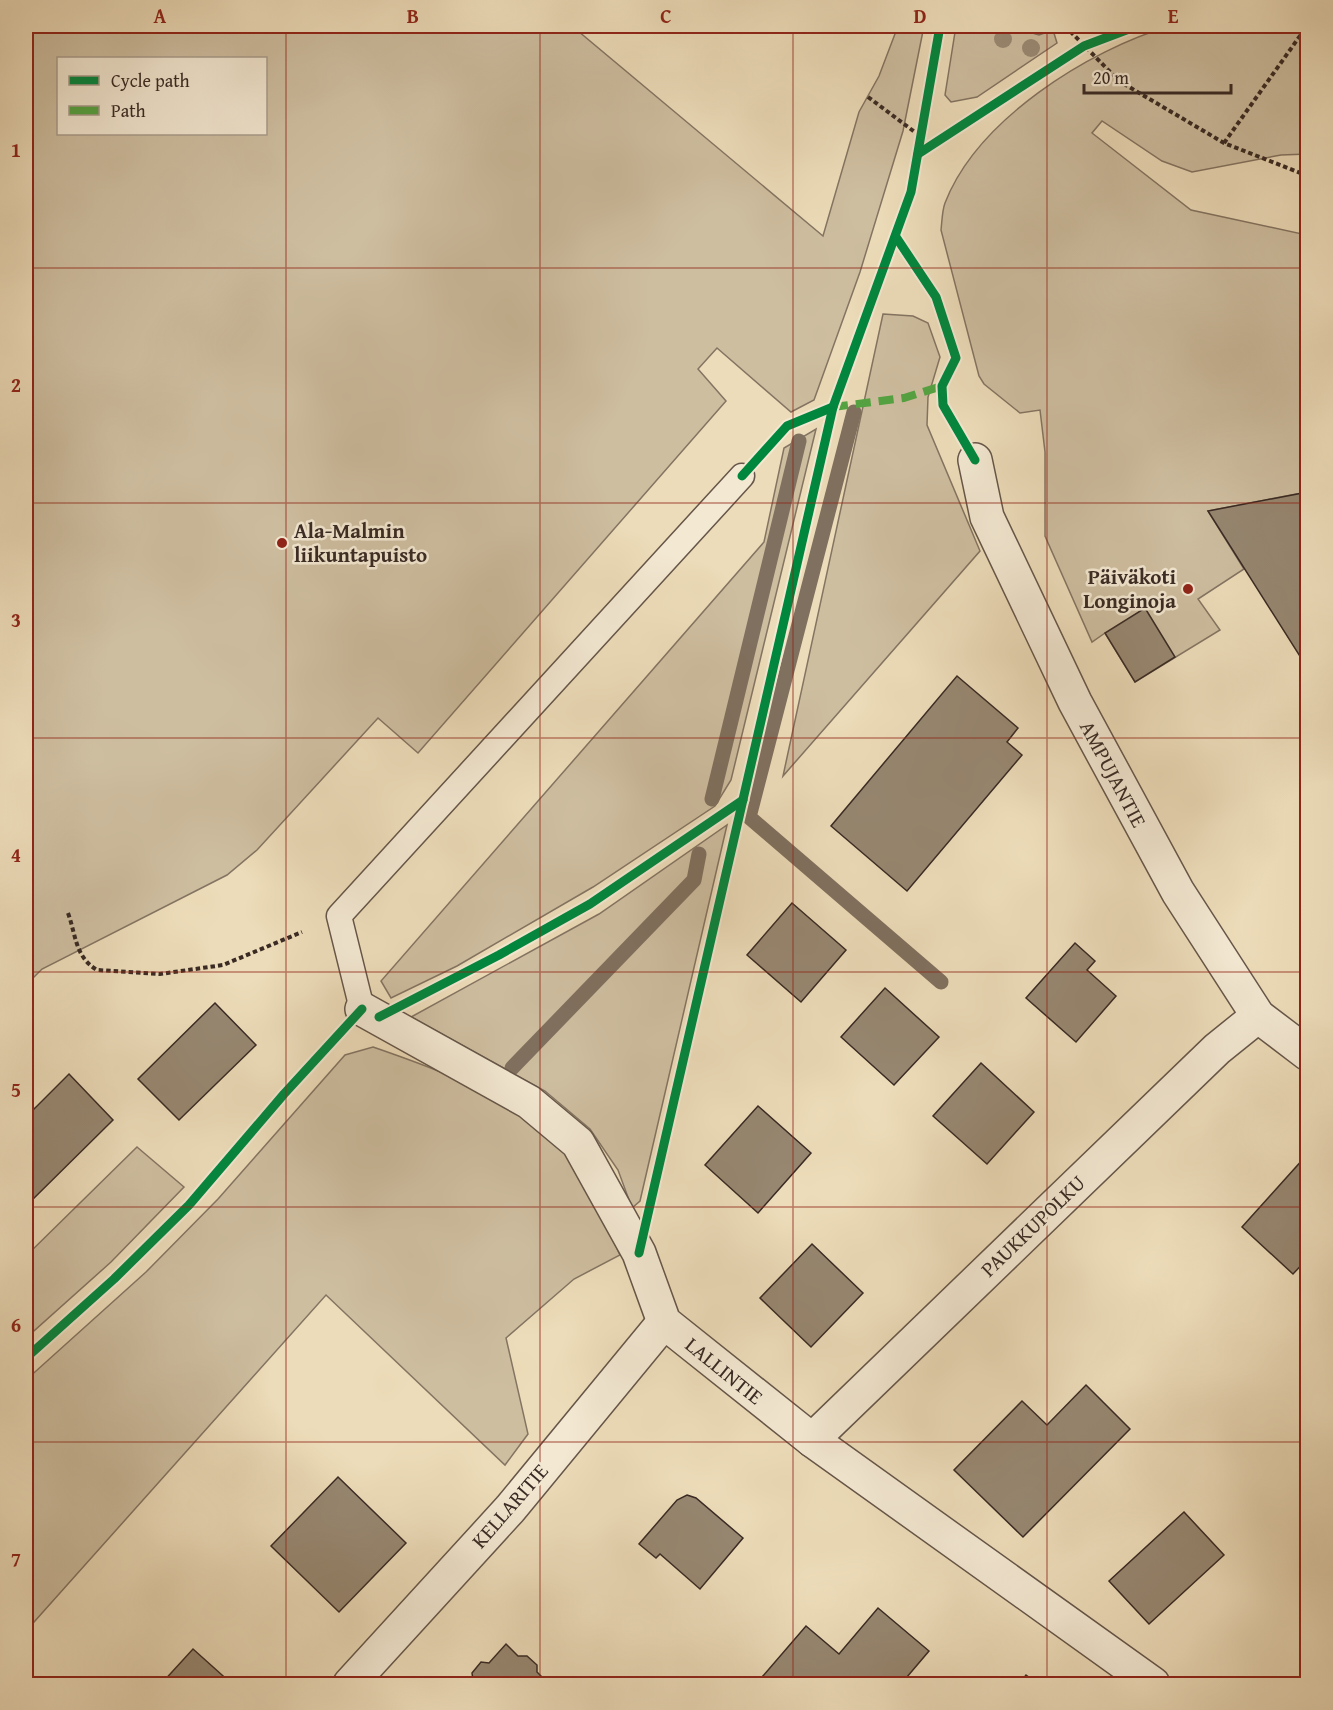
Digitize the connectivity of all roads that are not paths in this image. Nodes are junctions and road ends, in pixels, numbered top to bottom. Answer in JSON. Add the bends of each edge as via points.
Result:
{"nodes":[{"id":1,"x":975,"y":460,"type":"dead end"},
{"id":2,"x":742,"y":476,"type":"dead end"},
{"id":3,"x":362,"y":1009,"type":"joint"},
{"id":4,"x":1258,"y":1016,"type":"junction"},
{"id":5,"x":1308,"y":1054,"type":"edge"},
{"id":6,"x":664,"y":1322,"type":"junction"},
{"id":7,"x":812,"y":1440,"type":"junction"},
{"id":8,"x":350,"y":1684,"type":"edge"},
{"id":9,"x":1153,"y":1684,"type":"edge"}],
"edges":[{"from":1,"to":4,"type":"street","name":"AMPUJANTIE","via":[[987,517],[1075,702],[1178,892]]},
{"from":2,"to":3,"type":"lane","via":[[339,916]]},
{"from":3,"to":6,"type":"street","name":"LALLINTIE","via":[[529,1102],[578,1143],[639,1253]]},
{"from":4,"to":5,"type":"street","name":"AMPUJANTIE"},
{"from":4,"to":7,"type":"street","name":"PAUKKUPOLKU","via":[[1217,1049]]},
{"from":6,"to":7,"type":"street","name":"LALLINTIE"},
{"from":6,"to":8,"type":"street","name":"KELLARITIE","via":[[510,1509]]},
{"from":7,"to":9,"type":"street","name":"LALLINTIE"}]}
